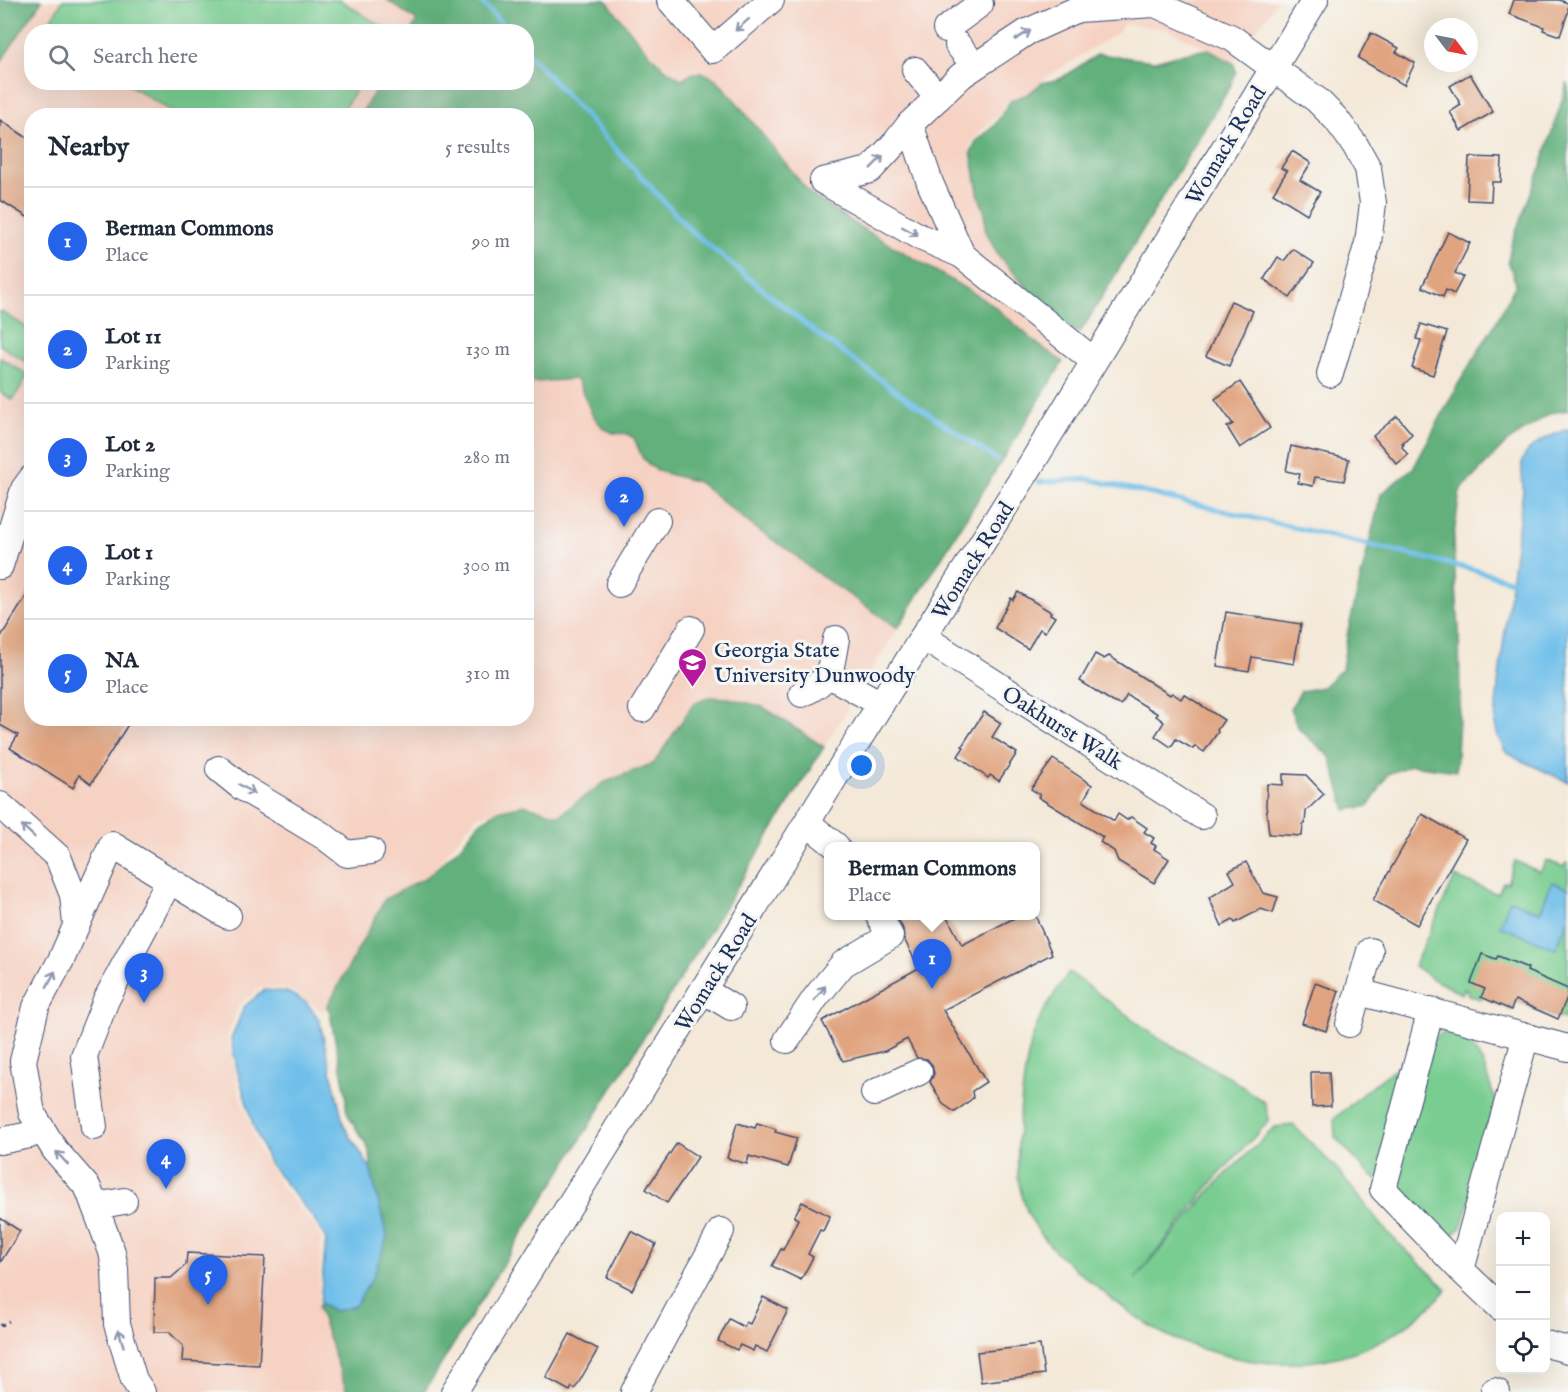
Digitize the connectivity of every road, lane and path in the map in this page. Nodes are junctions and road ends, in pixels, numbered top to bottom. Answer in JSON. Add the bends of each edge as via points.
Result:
{"nodes":[{"id":1,"x":670,"y":0,"type":"edge"},
{"id":2,"x":771,"y":0,"type":"edge"},
{"id":3,"x":1315,"y":0,"type":"edge"},
{"id":4,"x":1150,"y":2,"type":"edge"},
{"id":5,"x":980,"y":4,"type":"dead end"},
{"id":6,"x":975,"y":66,"type":"junction"},
{"id":7,"x":1272,"y":69,"type":"junction"},
{"id":8,"x":915,"y":70,"type":"dead end"},
{"id":9,"x":938,"y":98,"type":"junction"},
{"id":10,"x":910,"y":124,"type":"junction"},
{"id":11,"x":962,"y":255,"type":"junction"},
{"id":12,"x":1094,"y":361,"type":"junction"},
{"id":13,"x":1330,"y":374,"type":"dead end"},
{"id":14,"x":24,"y":489,"type":"edge"},
{"id":15,"x":657,"y":521,"type":"dead end"},
{"id":16,"x":0,"y":566,"type":"edge"},
{"id":17,"x":619,"y":584,"type":"dead end"},
{"id":18,"x":691,"y":629,"type":"dead end"},
{"id":19,"x":923,"y":637,"type":"junction"},
{"id":20,"x":836,"y":639,"type":"dead end"},
{"id":21,"x":829,"y":675,"type":"junction"},
{"id":22,"x":802,"y":694,"type":"dead end"},
{"id":23,"x":881,"y":704,"type":"junction"},
{"id":24,"x":642,"y":709,"type":"dead end"},
{"id":25,"x":219,"y":769,"type":"dead end"},
{"id":26,"x":0,"y":805,"type":"edge"},
{"id":27,"x":1202,"y":816,"type":"dead end"},
{"id":28,"x":807,"y":823,"type":"junction"},
{"id":29,"x":831,"y":842,"type":"edge"},
{"id":30,"x":371,"y":851,"type":"dead end"},
{"id":31,"x":169,"y":881,"type":"junction"},
{"id":32,"x":228,"y":916,"type":"dead end"},
{"id":33,"x":882,"y":920,"type":"edge"},
{"id":34,"x":76,"y":924,"type":"junction"},
{"id":35,"x":1370,"y":951,"type":"dead end"},
{"id":36,"x":703,"y":990,"type":"junction"},
{"id":37,"x":1359,"y":992,"type":"junction"},
{"id":38,"x":731,"y":1007,"type":"dead end"},
{"id":39,"x":1431,"y":1010,"type":"junction"},
{"id":40,"x":1349,"y":1024,"type":"dead end"},
{"id":41,"x":1526,"y":1036,"type":"junction"},
{"id":42,"x":787,"y":1040,"type":"dead end"},
{"id":43,"x":1568,"y":1048,"type":"edge"},
{"id":44,"x":919,"y":1072,"type":"dead end"},
{"id":45,"x":874,"y":1093,"type":"dead end"},
{"id":46,"x":94,"y":1127,"type":"dead end"},
{"id":47,"x":41,"y":1128,"type":"junction"},
{"id":48,"x":0,"y":1141,"type":"edge"},
{"id":49,"x":124,"y":1201,"type":"dead end"},
{"id":50,"x":95,"y":1206,"type":"junction"},
{"id":51,"x":721,"y":1231,"type":"dead end"},
{"id":52,"x":1461,"y":1270,"type":"junction"},
{"id":53,"x":1496,"y":1303,"type":"edge"},
{"id":54,"x":9,"y":1321,"type":"dead end"},
{"id":55,"x":0,"y":1326,"type":"edge"},
{"id":56,"x":1550,"y":1345,"type":"edge"},
{"id":57,"x":1568,"y":1350,"type":"edge"},
{"id":58,"x":142,"y":1392,"type":"edge"},
{"id":59,"x":454,"y":1392,"type":"edge"},
{"id":60,"x":634,"y":1392,"type":"edge"}],
"edges":[{"from":2,"to":1,"type":"street","one_way":true,"via":[[713,50]]},
{"from":3,"to":7,"type":"street","name":"Womack Road"},
{"from":6,"to":4,"type":"street","one_way":true,"via":[[1027,32],[1078,9]]},
{"from":4,"to":7,"type":"street","via":[[1232,38]]},
{"from":5,"to":6,"type":"street","via":[[952,37]]},
{"from":6,"to":9,"type":"street"},
{"from":7,"to":12,"type":"street","name":"Womack Road"},
{"from":7,"to":13,"type":"street","via":[[1317,100],[1336,119],[1368,168],[1373,203],[1368,243]]},
{"from":8,"to":9,"type":"street"},
{"from":9,"to":10,"type":"street"},
{"from":10,"to":11,"type":"street","via":[[930,183]]},
{"from":10,"to":11,"type":"street","via":[[870,170],[823,181],[912,232]]},
{"from":11,"to":12,"type":"street"},
{"from":12,"to":19,"type":"street","name":"Womack Road"},
{"from":14,"to":16,"type":"street"},
{"from":15,"to":17,"type":"street"},
{"from":18,"to":24,"type":"street"},
{"from":19,"to":23,"type":"street","name":"Womack Road"},
{"from":19,"to":27,"type":"street","name":"Oakhurst Walk"},
{"from":20,"to":21,"type":"street"},
{"from":21,"to":22,"type":"street"},
{"from":21,"to":23,"type":"street"},
{"from":23,"to":28,"type":"street","name":"Womack Road"},
{"from":25,"to":30,"type":"street","one_way":true,"via":[[347,854]]},
{"from":34,"to":26,"type":"street","one_way":true,"via":[[74,896],[57,857]]},
{"from":28,"to":29,"type":"street"},
{"from":28,"to":36,"type":"street","name":"Womack Road"},
{"from":31,"to":32,"type":"street"},
{"from":31,"to":34,"type":"street","via":[[112,845]]},
{"from":31,"to":46,"type":"street","via":[[106,1000],[84,1056]]},
{"from":42,"to":33,"type":"street","one_way":true,"via":[[843,964],[890,936]]},
{"from":47,"to":34,"type":"street","one_way":true,"via":[[32,1113],[23,1061],[36,1007]]},
{"from":35,"to":37,"type":"street"},
{"from":36,"to":38,"type":"street"},
{"from":36,"to":59,"type":"street","name":"Womack Road"},
{"from":37,"to":39,"type":"street"},
{"from":37,"to":40,"type":"street"},
{"from":39,"to":41,"type":"street"},
{"from":39,"to":52,"type":"street","via":[[1383,1189]]},
{"from":41,"to":43,"type":"street"},
{"from":41,"to":52,"type":"street"},
{"from":44,"to":45,"type":"street"},
{"from":47,"to":48,"type":"street","via":[[30,1135]]},
{"from":50,"to":47,"type":"street","one_way":true,"via":[[88,1188]]},
{"from":49,"to":50,"type":"street"},
{"from":58,"to":50,"type":"street","one_way":true,"via":[[134,1380],[117,1324],[112,1252]]},
{"from":51,"to":60,"type":"street"},
{"from":52,"to":53,"type":"street"},
{"from":54,"to":55,"type":"path"},
{"from":56,"to":57,"type":"street"}]}
